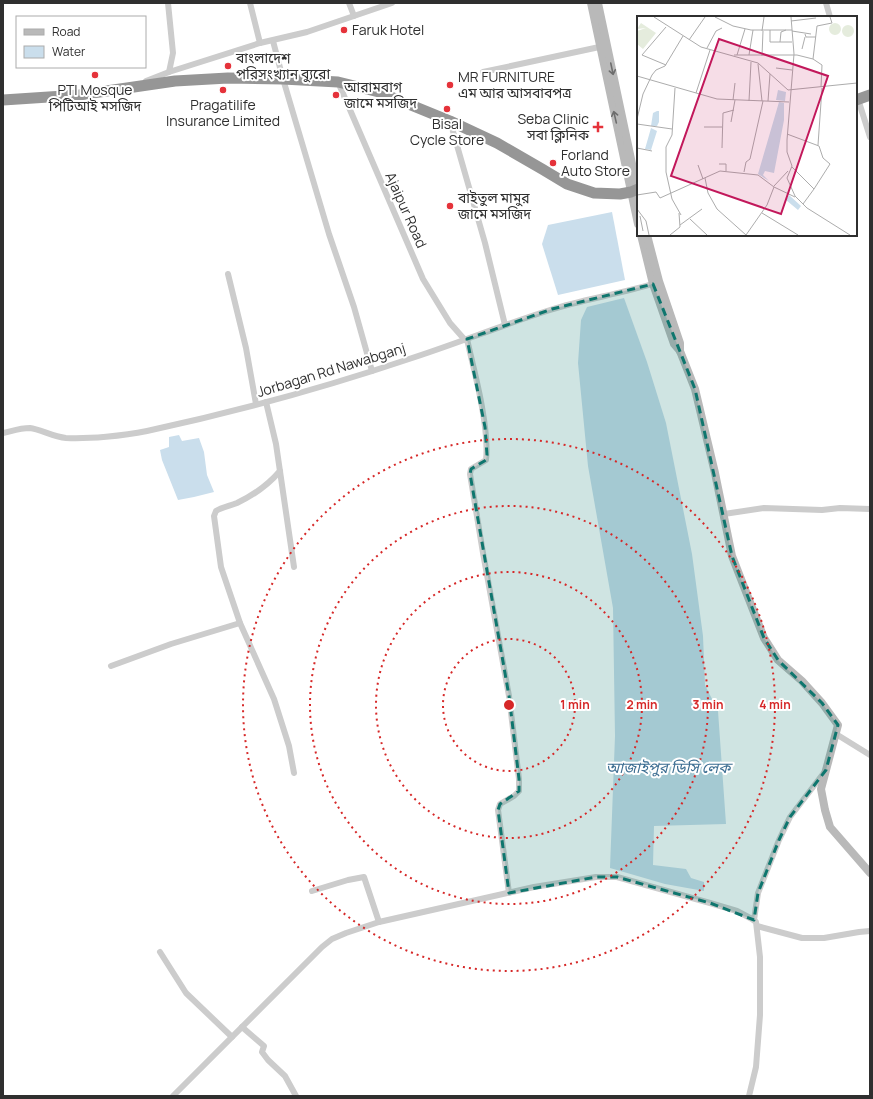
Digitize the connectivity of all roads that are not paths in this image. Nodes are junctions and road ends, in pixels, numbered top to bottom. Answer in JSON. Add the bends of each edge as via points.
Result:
{"nodes":[{"id":1,"x":168,"y":3,"type":"edge"},
{"id":2,"x":250,"y":3,"type":"edge"},
{"id":3,"x":349,"y":3,"type":"edge"},
{"id":4,"x":392,"y":3,"type":"edge"},
{"id":5,"x":591,"y":3,"type":"edge"},
{"id":6,"x":598,"y":3,"type":"edge"},
{"id":7,"x":826,"y":3,"type":"edge"},
{"id":8,"x":354,"y":16,"type":"junction"},
{"id":9,"x":830,"y":16,"type":"edge"},
{"id":10,"x":274,"y":41,"type":"junction"},
{"id":11,"x":260,"y":44,"type":"junction"},
{"id":12,"x":604,"y":46,"type":"junction"},
{"id":13,"x":169,"y":72,"type":"junction"},
{"id":14,"x":483,"y":72,"type":"dead end"},
{"id":15,"x":283,"y":79,"type":"junction"},
{"id":16,"x":338,"y":82,"type":"junction"},
{"id":17,"x":137,"y":87,"type":"junction"},
{"id":18,"x":870,"y":95,"type":"edge"},
{"id":19,"x":3,"y":100,"type":"edge"},
{"id":20,"x":857,"y":100,"type":"edge"},
{"id":21,"x":450,"y":122,"type":"junction"},
{"id":22,"x":870,"y":137,"type":"edge"},
{"id":23,"x":636,"y":191,"type":"edge"},
{"id":24,"x":637,"y":208,"type":"edge"},
{"id":25,"x":641,"y":236,"type":"edge"},
{"id":26,"x":647,"y":236,"type":"edge"},
{"id":27,"x":228,"y":274,"type":"dead end"},
{"id":28,"x":656,"y":283,"type":"junction"},
{"id":29,"x":505,"y":325,"type":"junction"},
{"id":30,"x":466,"y":340,"type":"junction"},
{"id":31,"x":372,"y":371,"type":"junction"},
{"id":32,"x":266,"y":402,"type":"junction"},
{"id":33,"x":256,"y":404,"type":"junction"},
{"id":34,"x":3,"y":433,"type":"edge"},
{"id":35,"x":280,"y":471,"type":"junction"},
{"id":36,"x":870,"y":509,"type":"edge"},
{"id":37,"x":724,"y":514,"type":"junction"},
{"id":38,"x":294,"y":567,"type":"dead end"},
{"id":39,"x":240,"y":623,"type":"junction"},
{"id":40,"x":111,"y":666,"type":"dead end"},
{"id":41,"x":836,"y":734,"type":"junction"},
{"id":42,"x":870,"y":755,"type":"edge"},
{"id":43,"x":826,"y":770,"type":"junction"},
{"id":44,"x":294,"y":773,"type":"dead end"},
{"id":45,"x":870,"y":873,"type":"edge"},
{"id":46,"x":312,"y":891,"type":"dead end"},
{"id":47,"x":509,"y":893,"type":"junction"},
{"id":48,"x":379,"y":922,"type":"junction"},
{"id":49,"x":755,"y":923,"type":"junction"},
{"id":50,"x":870,"y":931,"type":"edge"},
{"id":51,"x":160,"y":952,"type":"dead end"},
{"id":52,"x":242,"y":1027,"type":"junction"},
{"id":53,"x":232,"y":1037,"type":"junction"},
{"id":54,"x":173,"y":1096,"type":"edge"},
{"id":55,"x":296,"y":1096,"type":"edge"},
{"id":56,"x":749,"y":1096,"type":"edge"}],
"edges":[{"from":1,"to":13,"type":"street","via":[[172,53]]},
{"from":2,"to":11,"type":"street"},
{"from":3,"to":8,"type":"street"},
{"from":4,"to":8,"type":"street"},
{"from":5,"to":12,"type":"street"},
{"from":6,"to":12,"type":"street"},
{"from":7,"to":9,"type":"street"},
{"from":8,"to":10,"type":"street"},
{"from":10,"to":11,"type":"street"},
{"from":10,"to":15,"type":"street"},
{"from":11,"to":13,"type":"street"},
{"from":12,"to":14,"type":"street"},
{"from":12,"to":23,"type":"street"},
{"from":13,"to":17,"type":"street"},
{"from":15,"to":16,"type":"highway"},
{"from":15,"to":17,"type":"highway","via":[[228,78]]},
{"from":15,"to":31,"type":"street"},
{"from":16,"to":21,"type":"highway","via":[[379,92]]},
{"from":16,"to":30,"type":"street","name":"Ajaipur Road","via":[[423,279],[450,323]]},
{"from":17,"to":19,"type":"highway","via":[[79,95]]},
{"from":18,"to":20,"type":"highway"},
{"from":20,"to":22,"type":"street"},
{"from":21,"to":23,"type":"highway","via":[[496,143],[567,184],[594,193],[620,194]]},
{"from":21,"to":29,"type":"street","via":[[485,243]]},
{"from":23,"to":24,"type":"street"},
{"from":25,"to":28,"type":"street"},
{"from":26,"to":28,"type":"street"},
{"from":27,"to":33,"type":"street","via":[[246,348]]},
{"from":28,"to":29,"type":"street","name":"Jorbagan Rd Nawabganj","via":[[552,309]]},
{"from":28,"to":37,"type":"street","via":[[695,389]]},
{"from":29,"to":30,"type":"street","name":"Jorbagan Rd Nawabganj"},
{"from":30,"to":31,"type":"street","name":"Jorbagan Rd Nawabganj"},
{"from":30,"to":47,"type":"street","via":[[485,427],[487,455],[486,460],[471,469],[470,474],[509,696],[519,779],[519,791],[500,804],[498,810]]},
{"from":31,"to":32,"type":"street","name":"Jorbagan Rd Nawabganj"},
{"from":32,"to":33,"type":"street","name":"Jorbagan Rd Nawabganj"},
{"from":32,"to":35,"type":"street"},
{"from":33,"to":34,"type":"street","name":"Jorbagan Rd Nawabganj","via":[[138,433],[64,438],[31,428]]},
{"from":35,"to":38,"type":"street"},
{"from":35,"to":39,"type":"street","via":[[256,493],[219,509],[214,516],[221,568]]},
{"from":36,"to":37,"type":"street","via":[[764,508]]},
{"from":37,"to":41,"type":"street","via":[[732,556],[764,638],[778,660],[822,703],[838,725]]},
{"from":39,"to":40,"type":"street"},
{"from":39,"to":44,"type":"street","via":[[274,698],[289,746]]},
{"from":41,"to":42,"type":"street"},
{"from":41,"to":43,"type":"street"},
{"from":43,"to":45,"type":"street","via":[[821,789],[830,827]]},
{"from":43,"to":49,"type":"street","via":[[790,817],[778,840],[758,893]]},
{"from":46,"to":48,"type":"street","via":[[364,877]]},
{"from":47,"to":48,"type":"street"},
{"from":47,"to":49,"type":"street","via":[[596,877],[617,877],[710,902],[737,911]]},
{"from":48,"to":52,"type":"street","via":[[332,939]]},
{"from":49,"to":50,"type":"street","via":[[802,938],[824,938]]},
{"from":49,"to":56,"type":"street","via":[[760,957],[760,1015],[756,1067]]},
{"from":51,"to":53,"type":"street","via":[[186,993]]},
{"from":52,"to":53,"type":"street"},
{"from":52,"to":55,"type":"street","via":[[264,1046],[262,1052],[285,1076]]},
{"from":53,"to":54,"type":"street"}]}
